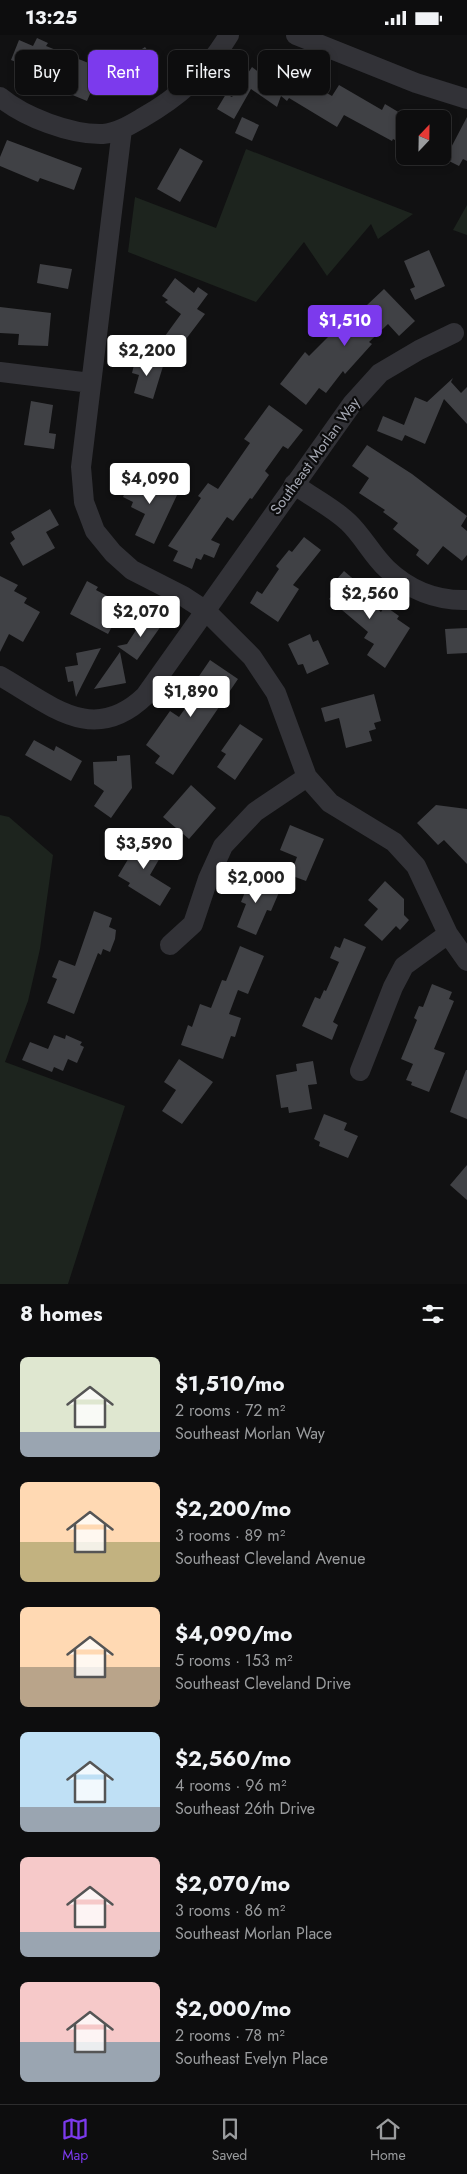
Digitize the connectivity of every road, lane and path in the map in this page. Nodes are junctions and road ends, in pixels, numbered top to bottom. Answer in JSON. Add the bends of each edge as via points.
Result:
{"nodes":[{"id":1,"x":229,"y":35,"type":"edge"},
{"id":2,"x":296,"y":35,"type":"edge"},
{"id":3,"x":0,"y":97,"type":"edge"},
{"id":4,"x":467,"y":99,"type":"edge"},
{"id":5,"x":122,"y":129,"type":"junction"},
{"id":6,"x":454,"y":333,"type":"dead end"},
{"id":7,"x":0,"y":372,"type":"edge"},
{"id":8,"x":91,"y":383,"type":"junction"},
{"id":9,"x":294,"y":484,"type":"junction"},
{"id":10,"x":467,"y":600,"type":"edge"},
{"id":11,"x":206,"y":611,"type":"junction"},
{"id":12,"x":0,"y":676,"type":"edge"},
{"id":13,"x":307,"y":777,"type":"junction"},
{"id":14,"x":448,"y":933,"type":"junction"},
{"id":15,"x":170,"y":945,"type":"dead end"},
{"id":16,"x":467,"y":961,"type":"edge"},
{"id":17,"x":360,"y":1071,"type":"dead end"}],
"edges":[{"from":1,"to":5,"type":"street","via":[[199,77],[175,98]]},
{"from":2,"to":4,"type":"street","via":[[416,83]]},
{"from":3,"to":5,"type":"street","via":[[20,111],[52,124],[103,134]]},
{"from":5,"to":8,"type":"street"},
{"from":6,"to":9,"type":"street","name":"Southeast Morlan Way","via":[[380,373],[338,419]]},
{"from":7,"to":8,"type":"street"},
{"from":8,"to":11,"type":"street","via":[[81,467],[84,501],[95,531],[132,570]]},
{"from":9,"to":10,"type":"street","via":[[346,520],[387,569],[406,583],[429,596]]},
{"from":9,"to":11,"type":"street","name":"Southeast Morlan Way"},
{"from":11,"to":12,"type":"street","name":"Southeast Morlan Way","via":[[145,697],[131,710],[116,717],[102,721],[78,718]]},
{"from":11,"to":13,"type":"street","via":[[252,657],[276,693]]},
{"from":13,"to":14,"type":"street","via":[[330,803],[394,842],[416,866]]},
{"from":13,"to":15,"type":"street","via":[[255,812],[223,846],[193,924]]},
{"from":14,"to":16,"type":"street"},
{"from":14,"to":17,"type":"street","via":[[404,966]]}]}
